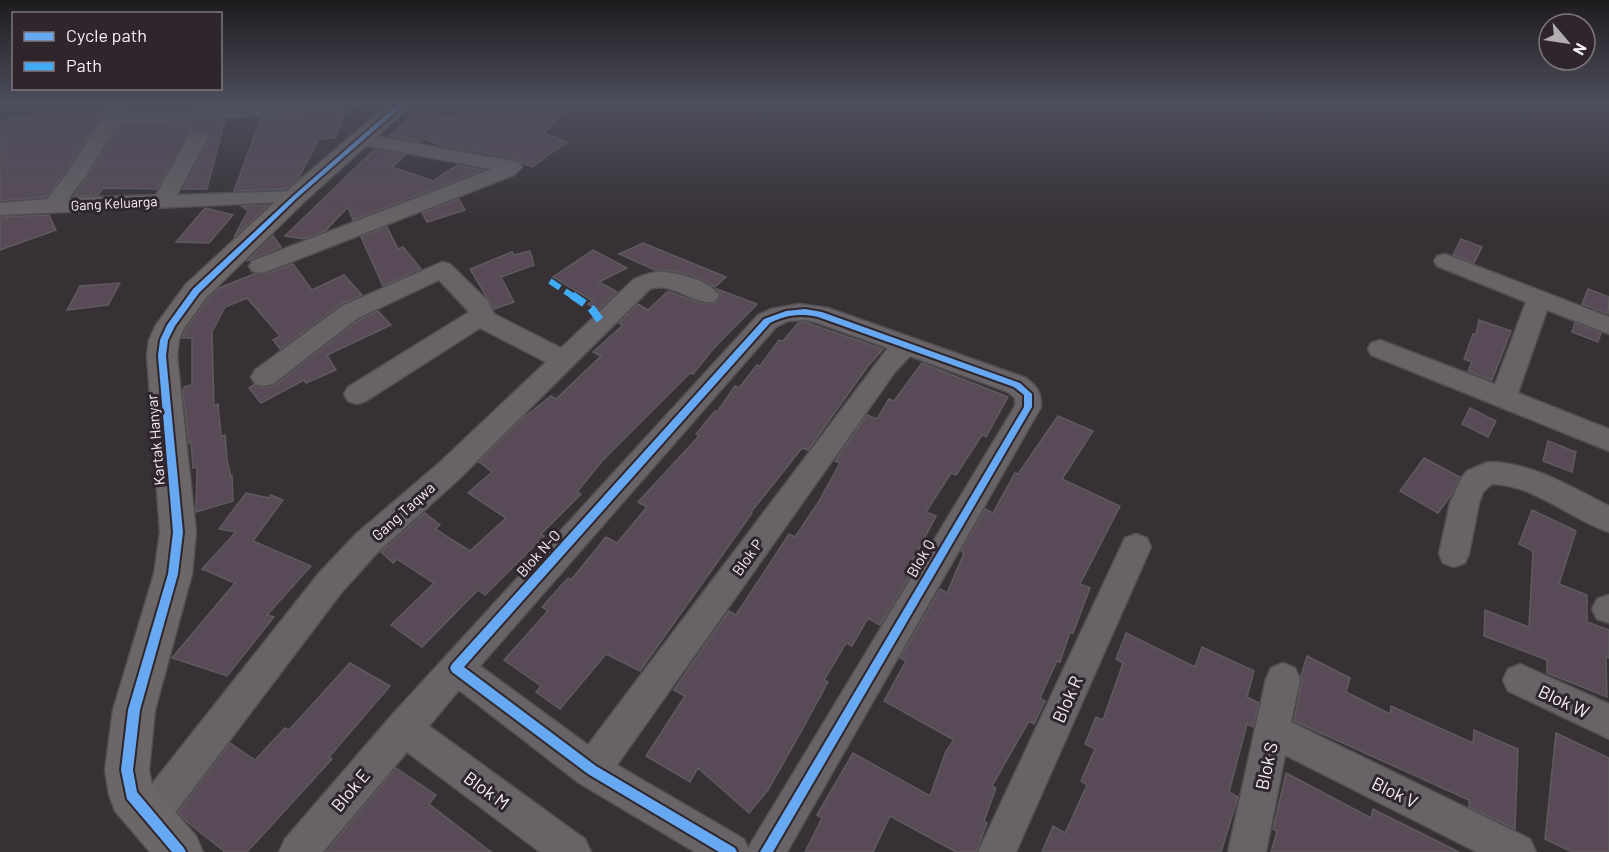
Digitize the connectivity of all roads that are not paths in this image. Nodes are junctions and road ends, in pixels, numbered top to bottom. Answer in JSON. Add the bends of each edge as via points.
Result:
{"nodes":[{"id":1,"x":96,"y":143,"type":"edge"},
{"id":2,"x":194,"y":143,"type":"edge"},
{"id":3,"x":361,"y":143,"type":"edge"},
{"id":4,"x":380,"y":143,"type":"edge"},
{"id":5,"x":295,"y":197,"type":"junction"},
{"id":6,"x":163,"y":201,"type":"junction"},
{"id":7,"x":53,"y":205,"type":"junction"},
{"id":8,"x":0,"y":209,"type":"edge"},
{"id":9,"x":1445,"y":261,"type":"dead end"},
{"id":10,"x":260,"y":266,"type":"dead end"},
{"id":11,"x":707,"y":295,"type":"dead end"},
{"id":12,"x":1539,"y":299,"type":"junction"},
{"id":13,"x":482,"y":316,"type":"junction"},
{"id":14,"x":1609,"y":326,"type":"edge"},
{"id":15,"x":904,"y":346,"type":"junction"},
{"id":16,"x":1380,"y":350,"type":"dead end"},
{"id":17,"x":566,"y":360,"type":"junction"},
{"id":18,"x":264,"y":376,"type":"dead end"},
{"id":19,"x":357,"y":394,"type":"dead end"},
{"id":20,"x":1503,"y":398,"type":"junction"},
{"id":21,"x":1609,"y":440,"type":"edge"},
{"id":22,"x":1609,"y":520,"type":"edge"},
{"id":23,"x":1136,"y":547,"type":"dead end"},
{"id":24,"x":1454,"y":554,"type":"dead end"},
{"id":25,"x":451,"y":674,"type":"junction"},
{"id":26,"x":1283,"y":679,"type":"dead end"},
{"id":27,"x":1520,"y":680,"type":"dead end"},
{"id":28,"x":412,"y":718,"type":"junction"},
{"id":29,"x":1609,"y":722,"type":"edge"},
{"id":30,"x":1273,"y":731,"type":"junction"},
{"id":31,"x":592,"y":770,"type":"junction"},
{"id":32,"x":149,"y":817,"type":"junction"},
{"id":33,"x":180,"y":852,"type":"edge"},
{"id":34,"x":298,"y":852,"type":"edge"},
{"id":35,"x":572,"y":852,"type":"edge"},
{"id":36,"x":731,"y":852,"type":"edge"},
{"id":37,"x":766,"y":852,"type":"edge"},
{"id":38,"x":998,"y":852,"type":"edge"},
{"id":39,"x":1247,"y":852,"type":"edge"},
{"id":40,"x":1517,"y":852,"type":"edge"}],
"edges":[{"from":1,"to":7,"type":"street","name":"Gang Keluarga"},
{"from":2,"to":6,"type":"street"},
{"from":3,"to":5,"type":"street","name":"Kartak Hanyar"},
{"from":4,"to":10,"type":"street","via":[[512,167]]},
{"from":5,"to":6,"type":"street","name":"Gang Keluarga"},
{"from":5,"to":32,"type":"street","name":"Kartak Hanyar","via":[[205,281],[164,340],[162,356],[178,532],[173,574],[134,710],[127,770],[131,795]]},
{"from":6,"to":7,"type":"street","name":"Gang Keluarga"},
{"from":7,"to":8,"type":"street"},
{"from":9,"to":12,"type":"street"},
{"from":11,"to":17,"type":"street","name":"Gang Taqwa","via":[[668,280],[642,284]]},
{"from":12,"to":14,"type":"street"},
{"from":12,"to":20,"type":"street"},
{"from":13,"to":17,"type":"street"},
{"from":13,"to":18,"type":"street","via":[[480,307],[442,269],[350,312]]},
{"from":13,"to":19,"type":"street"},
{"from":15,"to":25,"type":"street","name":"Blok N-O","via":[[799,310],[767,321]]},
{"from":15,"to":31,"type":"street","name":"Blok P"},
{"from":15,"to":37,"type":"street","name":"Blok Q","via":[[1017,386],[1028,394],[1028,407]]},
{"from":16,"to":20,"type":"street"},
{"from":17,"to":32,"type":"street","name":"Gang Taqwa","via":[[368,543],[330,584]]},
{"from":20,"to":21,"type":"street"},
{"from":22,"to":24,"type":"street","via":[[1525,479],[1496,471],[1478,477],[1470,488]]},
{"from":23,"to":38,"type":"street","name":"Blok R"},
{"from":25,"to":28,"type":"street","name":"Blok N-O"},
{"from":25,"to":31,"type":"street"},
{"from":26,"to":30,"type":"street","name":"Blok S"},
{"from":27,"to":29,"type":"street","name":"Blok W"},
{"from":28,"to":34,"type":"street","name":"Blok E"},
{"from":28,"to":35,"type":"street","name":"Blok M"},
{"from":30,"to":39,"type":"street","name":"Blok S"},
{"from":30,"to":40,"type":"street","name":"Blok V"},
{"from":31,"to":36,"type":"street"},
{"from":32,"to":33,"type":"street","name":"Kartak Hanyar"}]}
